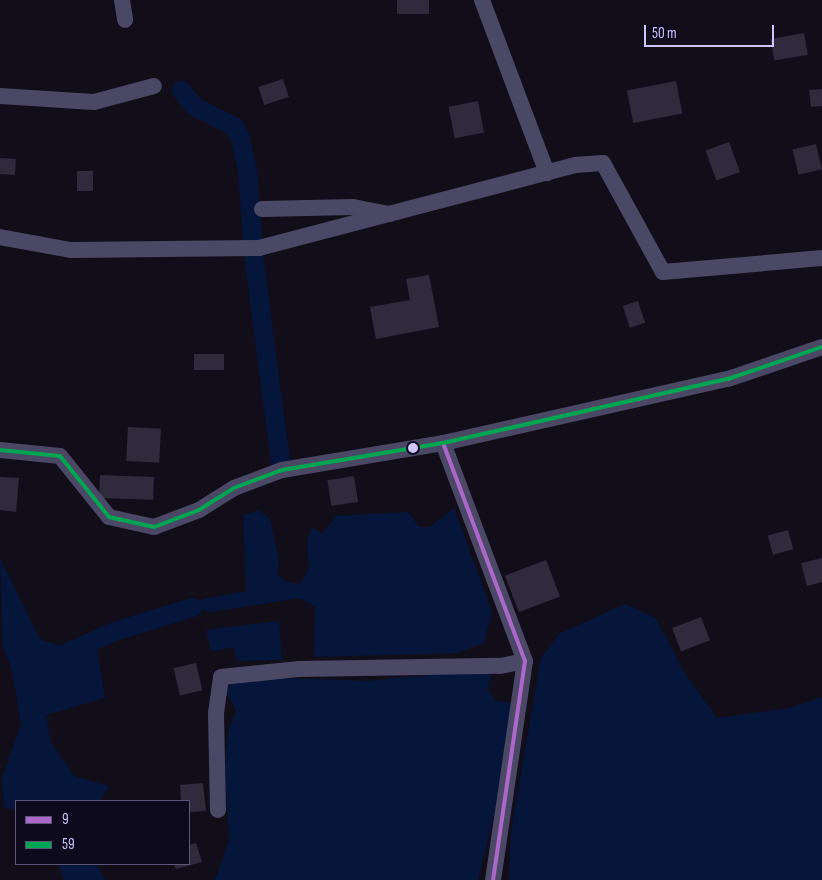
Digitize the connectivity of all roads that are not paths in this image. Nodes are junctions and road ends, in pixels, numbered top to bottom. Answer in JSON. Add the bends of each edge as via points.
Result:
{"nodes":[{"id":1,"x":122,"y":0,"type":"edge"},
{"id":2,"x":482,"y":0,"type":"edge"},
{"id":3,"x":125,"y":20,"type":"dead end"},
{"id":4,"x":154,"y":86,"type":"dead end"},
{"id":5,"x":0,"y":96,"type":"edge"},
{"id":6,"x":546,"y":173,"type":"junction"},
{"id":7,"x":262,"y":209,"type":"dead end"},
{"id":8,"x":393,"y":215,"type":"junction"},
{"id":9,"x":0,"y":238,"type":"edge"},
{"id":10,"x":822,"y":258,"type":"edge"},
{"id":11,"x":822,"y":346,"type":"edge"},
{"id":12,"x":443,"y":442,"type":"junction"},
{"id":13,"x":0,"y":450,"type":"edge"},
{"id":14,"x":525,"y":661,"type":"junction"},
{"id":15,"x":218,"y":810,"type":"dead end"},
{"id":16,"x":493,"y":880,"type":"edge"}],
"edges":[{"from":1,"to":3,"type":"street"},
{"from":2,"to":6,"type":"street"},
{"from":4,"to":5,"type":"street","via":[[94,102]]},
{"from":6,"to":8,"type":"street"},
{"from":6,"to":10,"type":"street","via":[[603,163],[663,272]]},
{"from":7,"to":8,"type":"street","via":[[353,207]]},
{"from":8,"to":9,"type":"street","via":[[252,248],[70,250]]},
{"from":11,"to":12,"type":"street","via":[[728,379]]},
{"from":12,"to":13,"type":"street","via":[[282,470],[234,488],[199,510],[154,527],[109,517],[60,456]]},
{"from":12,"to":14,"type":"street"},
{"from":14,"to":15,"type":"street","via":[[500,666],[298,669],[221,677],[216,713]]},
{"from":14,"to":16,"type":"street"}]}
